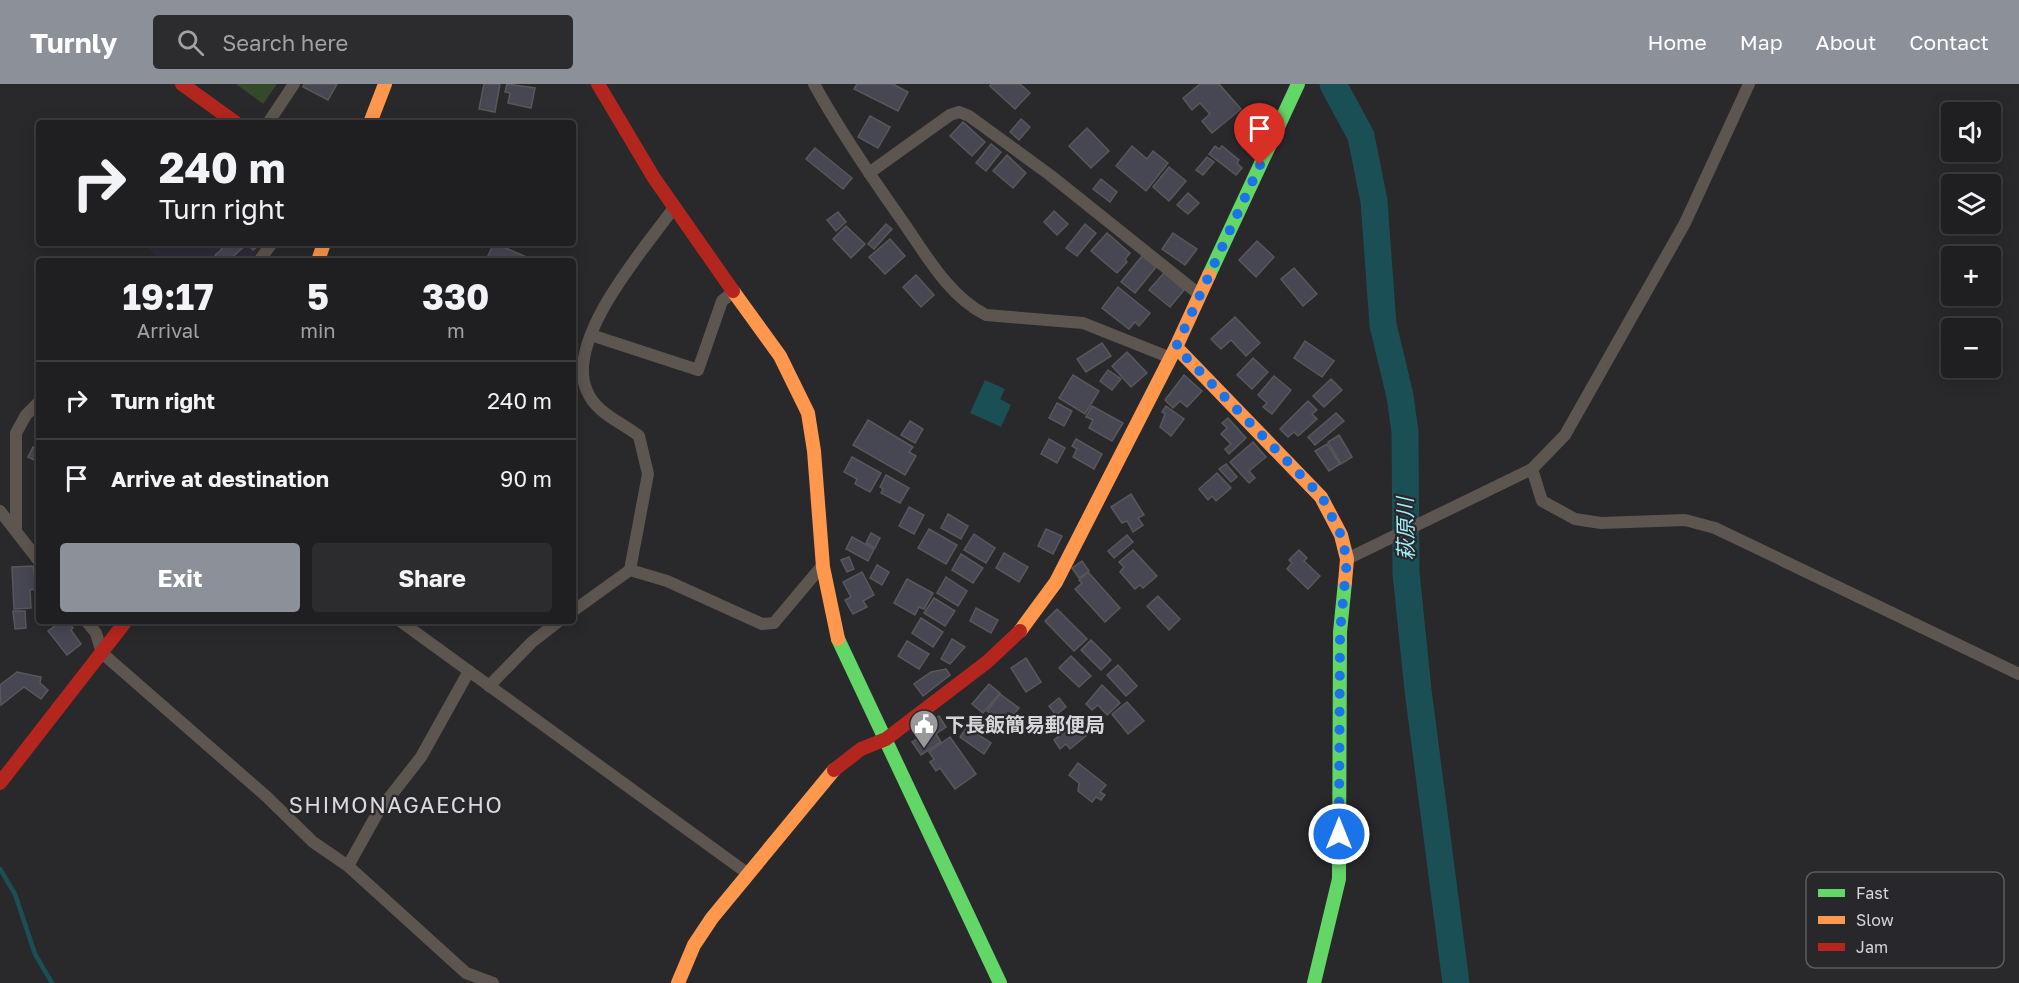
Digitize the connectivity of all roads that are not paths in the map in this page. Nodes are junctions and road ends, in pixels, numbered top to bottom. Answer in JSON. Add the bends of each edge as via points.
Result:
{"nodes":[{"id":1,"x":182,"y":84,"type":"edge"},
{"id":2,"x":294,"y":84,"type":"edge"},
{"id":3,"x":385,"y":84,"type":"edge"},
{"id":4,"x":598,"y":84,"type":"edge"},
{"id":5,"x":814,"y":84,"type":"edge"},
{"id":6,"x":1298,"y":84,"type":"edge"},
{"id":7,"x":1749,"y":84,"type":"edge"},
{"id":8,"x":232,"y":120,"type":"edge"},
{"id":9,"x":270,"y":120,"type":"edge"},
{"id":10,"x":371,"y":120,"type":"edge"},
{"id":11,"x":869,"y":173,"type":"junction"},
{"id":12,"x":673,"y":209,"type":"junction"},
{"id":13,"x":733,"y":292,"type":"junction"},
{"id":14,"x":1200,"y":295,"type":"junction"},
{"id":15,"x":591,"y":335,"type":"junction"},
{"id":16,"x":1174,"y":352,"type":"junction"},
{"id":17,"x":36,"y":405,"type":"edge"},
{"id":18,"x":1527,"y":471,"type":"junction"},
{"id":19,"x":0,"y":511,"type":"edge"},
{"id":20,"x":16,"y":531,"type":"junction"},
{"id":21,"x":36,"y":557,"type":"edge"},
{"id":22,"x":1347,"y":560,"type":"junction"},
{"id":23,"x":821,"y":567,"type":"junction"},
{"id":24,"x":630,"y":570,"type":"junction"},
{"id":25,"x":576,"y":609,"type":"edge"},
{"id":26,"x":88,"y":624,"type":"edge"},
{"id":27,"x":124,"y":624,"type":"edge"},
{"id":28,"x":404,"y":624,"type":"edge"},
{"id":29,"x":555,"y":624,"type":"edge"},
{"id":30,"x":102,"y":653,"type":"junction"},
{"id":31,"x":469,"y":671,"type":"junction"},
{"id":32,"x":2019,"y":674,"type":"edge"},
{"id":33,"x":489,"y":686,"type":"junction"},
{"id":34,"x":886,"y":739,"type":"junction"},
{"id":35,"x":0,"y":783,"type":"edge"},
{"id":36,"x":348,"y":866,"type":"junction"},
{"id":37,"x":747,"y":873,"type":"junction"},
{"id":38,"x":476,"y":980,"type":"edge"},
{"id":39,"x":493,"y":983,"type":"edge"},
{"id":40,"x":678,"y":983,"type":"edge"},
{"id":41,"x":1000,"y":983,"type":"edge"},
{"id":42,"x":1314,"y":983,"type":"edge"}],
"edges":[{"from":1,"to":8,"type":"street"},
{"from":2,"to":9,"type":"street"},
{"from":3,"to":10,"type":"street"},
{"from":4,"to":12,"type":"street"},
{"from":5,"to":11,"type":"street"},
{"from":6,"to":14,"type":"street"},
{"from":7,"to":18,"type":"street","via":[[1685,223],[1595,384],[1565,435]]},
{"from":11,"to":14,"type":"street","via":[[959,112],[1050,175]]},
{"from":11,"to":16,"type":"street","via":[[945,281],[975,310],[986,315],[1083,323]]},
{"from":12,"to":13,"type":"street"},
{"from":12,"to":15,"type":"street","via":[[607,302]]},
{"from":13,"to":15,"type":"street","via":[[722,301],[698,370]]},
{"from":13,"to":23,"type":"street","via":[[782,361],[808,414],[814,443]]},
{"from":14,"to":16,"type":"street"},
{"from":15,"to":24,"type":"street","via":[[582,376],[587,392],[607,415],[639,436],[646,460],[648,474]]},
{"from":16,"to":22,"type":"street","via":[[1322,497],[1341,535]]},
{"from":16,"to":34,"type":"street","via":[[1056,582],[1031,618],[987,662]]},
{"from":17,"to":20,"type":"street","via":[[15,433]]},
{"from":18,"to":22,"type":"street"},
{"from":18,"to":32,"type":"street","via":[[1542,501],[1575,519],[1601,523],[1685,520],[1715,528]]},
{"from":19,"to":20,"type":"street"},
{"from":20,"to":21,"type":"street"},
{"from":22,"to":42,"type":"street","via":[[1340,632],[1339,879]]},
{"from":23,"to":24,"type":"street","via":[[774,622],[762,624],[667,581]]},
{"from":23,"to":34,"type":"street","via":[[828,610],[839,642]]},
{"from":24,"to":25,"type":"street"},
{"from":26,"to":30,"type":"street","via":[[96,633]]},
{"from":27,"to":30,"type":"street"},
{"from":28,"to":31,"type":"street"},
{"from":29,"to":33,"type":"street"},
{"from":30,"to":35,"type":"street"},
{"from":30,"to":36,"type":"street","via":[[314,842]]},
{"from":31,"to":33,"type":"street"},
{"from":31,"to":36,"type":"street","via":[[421,757],[378,812]]},
{"from":33,"to":37,"type":"street"},
{"from":34,"to":37,"type":"street","via":[[861,749],[837,766]]},
{"from":34,"to":41,"type":"street"},
{"from":36,"to":38,"type":"street"},
{"from":37,"to":40,"type":"street","via":[[694,945]]},
{"from":38,"to":39,"type":"street"}]}
